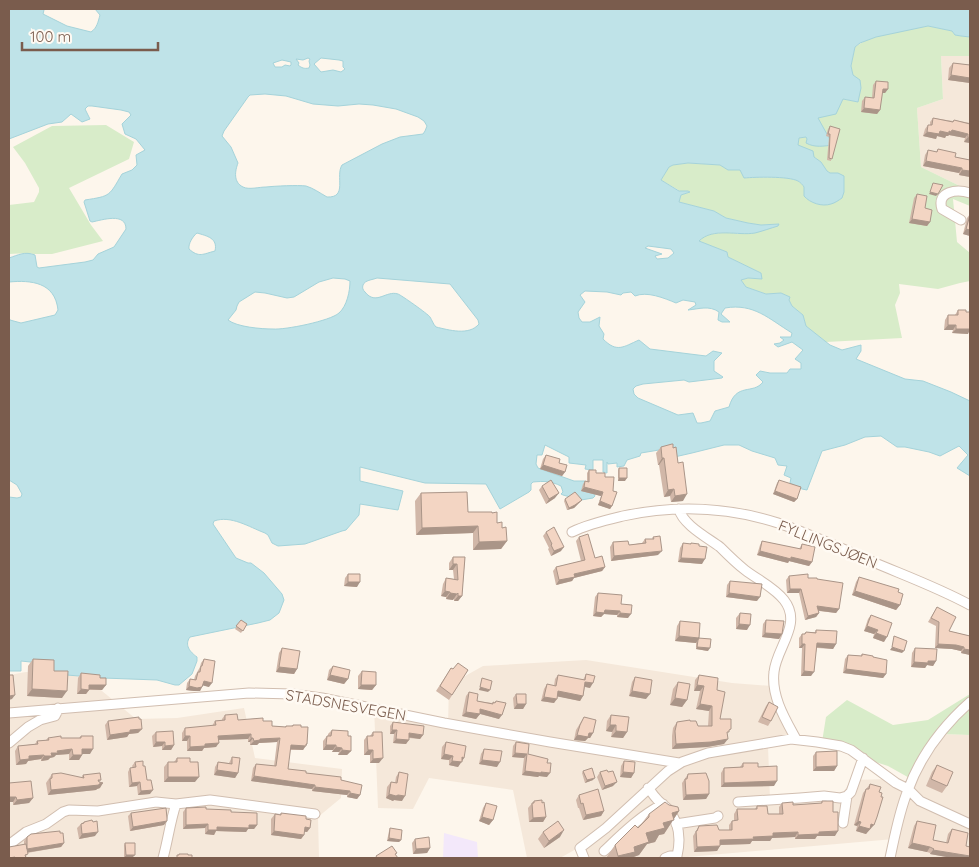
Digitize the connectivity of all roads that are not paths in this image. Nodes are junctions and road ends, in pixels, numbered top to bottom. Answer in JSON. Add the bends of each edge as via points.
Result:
{"nodes":[{"id":1,"x":970,"y":193,"type":"edge"},
{"id":2,"x":961,"y":220,"type":"dead end"},
{"id":3,"x":679,"y":509,"type":"junction"},
{"id":4,"x":572,"y":532,"type":"dead end"},
{"id":5,"x":970,"y":605,"type":"edge"},
{"id":6,"x":970,"y":702,"type":"edge"},
{"id":7,"x":58,"y":708,"type":"junction"},
{"id":8,"x":9,"y":713,"type":"edge"},
{"id":9,"x":796,"y":739,"type":"junction"},
{"id":10,"x":9,"y":743,"type":"edge"},
{"id":11,"x":863,"y":758,"type":"junction"},
{"id":12,"x":679,"y":764,"type":"junction"},
{"id":13,"x":648,"y":788,"type":"junction"},
{"id":14,"x":908,"y":789,"type":"junction"},
{"id":15,"x":846,"y":796,"type":"junction"},
{"id":16,"x":738,"y":802,"type":"dead end"},
{"id":17,"x":176,"y":804,"type":"junction"},
{"id":18,"x":662,"y":804,"type":"junction"},
{"id":19,"x":314,"y":814,"type":"dead end"},
{"id":20,"x":718,"y":816,"type":"dead end"},
{"id":21,"x":843,"y":823,"type":"dead end"},
{"id":22,"x":676,"y":824,"type":"junction"},
{"id":23,"x":970,"y":824,"type":"edge"},
{"id":24,"x":10,"y":844,"type":"dead end"},
{"id":25,"x":604,"y":851,"type":"dead end"},
{"id":26,"x":163,"y":858,"type":"edge"},
{"id":27,"x":584,"y":858,"type":"edge"},
{"id":28,"x":665,"y":858,"type":"edge"},
{"id":29,"x":890,"y":858,"type":"edge"}],
"edges":[{"from":1,"to":2,"type":"street","via":[[956,191],[947,194],[940,203],[942,209]]},
{"from":3,"to":4,"type":"street","name":"FYLLINGSJØEN","via":[[643,512],[590,524]]},
{"from":3,"to":5,"type":"street","name":"FYLLINGSJØEN","via":[[742,514],[776,522],[914,578]]},
{"from":3,"to":9,"type":"street","via":[[694,529],[773,588],[784,600],[790,613],[790,627],[776,661],[774,683],[778,702]]},
{"from":6,"to":14,"type":"street","via":[[936,738]]},
{"from":7,"to":8,"type":"street","name":"STADSNESVEGEN"},
{"from":7,"to":10,"type":"street","via":[[55,716],[28,727]]},
{"from":7,"to":12,"type":"street","name":"STADSNESVEGEN","via":[[249,693],[292,694]]},
{"from":9,"to":11,"type":"street","via":[[840,746]]},
{"from":9,"to":12,"type":"street","via":[[708,753]]},
{"from":11,"to":14,"type":"street"},
{"from":11,"to":15,"type":"street","via":[[851,792]]},
{"from":12,"to":13,"type":"street"},
{"from":13,"to":18,"type":"street"},
{"from":13,"to":27,"type":"street","via":[[580,848]]},
{"from":14,"to":23,"type":"street","via":[[920,801]]},
{"from":14,"to":29,"type":"street"},
{"from":15,"to":16,"type":"street"},
{"from":15,"to":21,"type":"street"},
{"from":17,"to":19,"type":"street","via":[[210,800]]},
{"from":17,"to":24,"type":"street","via":[[156,802],[98,811],[69,810]]},
{"from":17,"to":26,"type":"street"},
{"from":18,"to":22,"type":"street"},
{"from":18,"to":25,"type":"street"},
{"from":20,"to":22,"type":"street"},
{"from":22,"to":28,"type":"street","via":[[679,836],[677,856]]}]}
